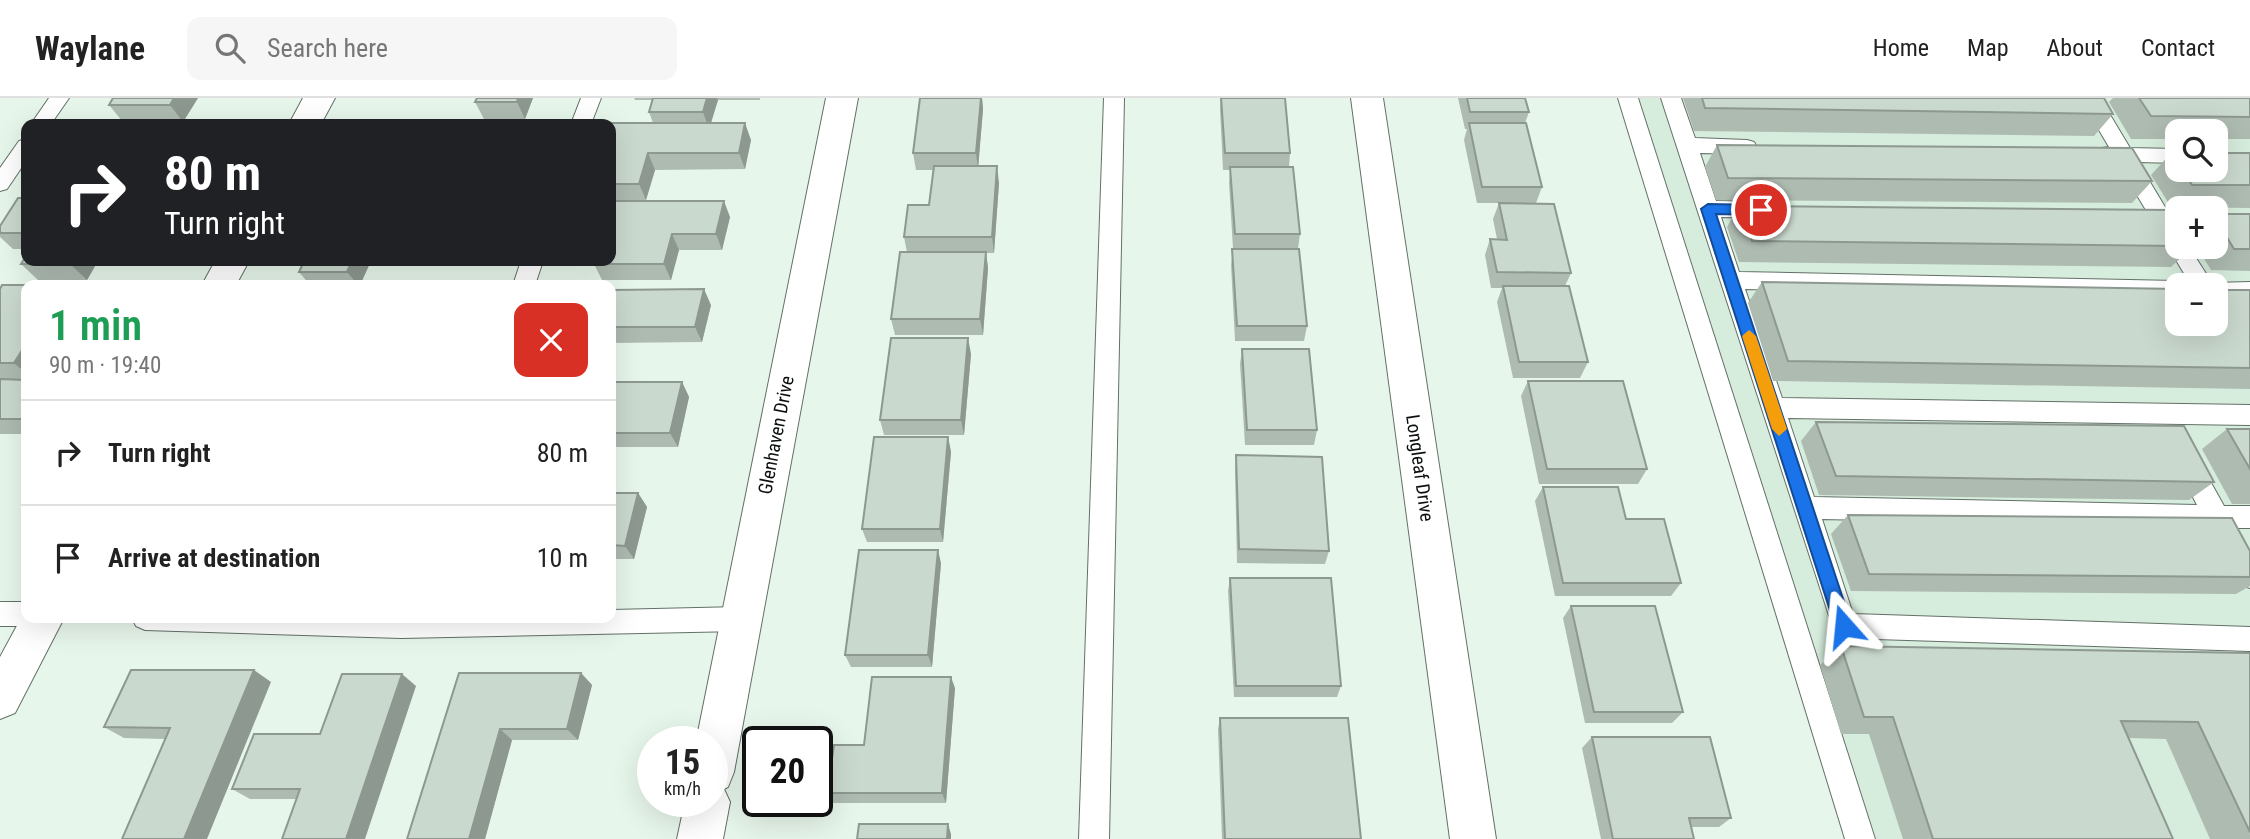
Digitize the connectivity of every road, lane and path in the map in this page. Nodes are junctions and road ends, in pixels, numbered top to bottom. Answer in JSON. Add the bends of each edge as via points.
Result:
{"nodes":[{"id":1,"x":60,"y":98,"type":"edge"},
{"id":2,"x":319,"y":98,"type":"edge"},
{"id":3,"x":591,"y":98,"type":"edge"},
{"id":4,"x":842,"y":98,"type":"edge"},
{"id":5,"x":1114,"y":98,"type":"edge"},
{"id":6,"x":1367,"y":98,"type":"edge"},
{"id":7,"x":1628,"y":98,"type":"edge"},
{"id":8,"x":1671,"y":98,"type":"edge"},
{"id":9,"x":2090,"y":98,"type":"edge"},
{"id":10,"x":45,"y":119,"type":"edge"},
{"id":11,"x":308,"y":119,"type":"edge"},
{"id":12,"x":584,"y":119,"type":"edge"},
{"id":13,"x":1687,"y":145,"type":"junction"},
{"id":14,"x":1770,"y":147,"type":"edge"},
{"id":15,"x":21,"y":153,"type":"edge"},
{"id":16,"x":2085,"y":154,"type":"edge"},
{"id":17,"x":2126,"y":155,"type":"junction"},
{"id":18,"x":2165,"y":156,"type":"edge"},
{"id":19,"x":0,"y":184,"type":"edge"},
{"id":20,"x":1708,"y":209,"type":"junction"},
{"id":21,"x":1790,"y":211,"type":"edge"},
{"id":22,"x":2165,"y":213,"type":"edge"},
{"id":23,"x":2131,"y":216,"type":"edge"},
{"id":24,"x":2165,"y":217,"type":"edge"},
{"id":25,"x":1731,"y":280,"type":"junction"},
{"id":26,"x":2165,"y":289,"type":"edge"},
{"id":27,"x":2228,"y":289,"type":"edge"},
{"id":28,"x":2250,"y":290,"type":"edge"},
{"id":29,"x":1772,"y":408,"type":"junction"},
{"id":30,"x":2160,"y":414,"type":"junction"},
{"id":31,"x":2250,"y":415,"type":"edge"},
{"id":32,"x":1805,"y":508,"type":"junction"},
{"id":33,"x":2217,"y":516,"type":"junction"},
{"id":34,"x":2250,"y":517,"type":"edge"},
{"id":35,"x":2250,"y":577,"type":"edge"},
{"id":36,"x":0,"y":614,"type":"edge"},
{"id":37,"x":21,"y":614,"type":"edge"},
{"id":38,"x":740,"y":619,"type":"junction"},
{"id":39,"x":616,"y":620,"type":"edge"},
{"id":40,"x":40,"y":623,"type":"edge"},
{"id":41,"x":2250,"y":639,"type":"edge"},
{"id":42,"x":0,"y":699,"type":"edge"},
{"id":43,"x":720,"y":726,"type":"edge"},
{"id":44,"x":704,"y":817,"type":"edge"},
{"id":45,"x":700,"y":839,"type":"edge"},
{"id":46,"x":1094,"y":839,"type":"edge"},
{"id":47,"x":1473,"y":839,"type":"edge"},
{"id":48,"x":1860,"y":839,"type":"edge"}],
"edges":[{"from":1,"to":10,"type":"lane"},
{"from":2,"to":11,"type":"street"},
{"from":3,"to":12,"type":"lane"},
{"from":4,"to":38,"type":"street","name":"Glenhaven Drive"},
{"from":5,"to":46,"type":"lane"},
{"from":6,"to":47,"type":"street","name":"Longleaf Drive"},
{"from":7,"to":48,"type":"lane"},
{"from":8,"to":13,"type":"lane"},
{"from":9,"to":17,"type":"lane"},
{"from":13,"to":14,"type":"lane"},
{"from":13,"to":20,"type":"lane"},
{"from":15,"to":19,"type":"lane"},
{"from":16,"to":17,"type":"lane"},
{"from":17,"to":18,"type":"lane"},
{"from":17,"to":22,"type":"lane"},
{"from":20,"to":21,"type":"lane"},
{"from":20,"to":25,"type":"lane"},
{"from":23,"to":24,"type":"lane"},
{"from":25,"to":26,"type":"lane"},
{"from":25,"to":29,"type":"lane"},
{"from":27,"to":28,"type":"lane"},
{"from":29,"to":30,"type":"lane"},
{"from":29,"to":32,"type":"lane"},
{"from":30,"to":31,"type":"lane"},
{"from":30,"to":33,"type":"lane"},
{"from":32,"to":33,"type":"lane"},
{"from":32,"to":41,"type":"lane","via":[[1844,626]]},
{"from":33,"to":34,"type":"lane"},
{"from":33,"to":35,"type":"lane"},
{"from":36,"to":37,"type":"lane"},
{"from":38,"to":39,"type":"lane"},
{"from":38,"to":43,"type":"street","name":"Glenhaven Drive"},
{"from":40,"to":42,"type":"street"},
{"from":44,"to":45,"type":"street"}]}
